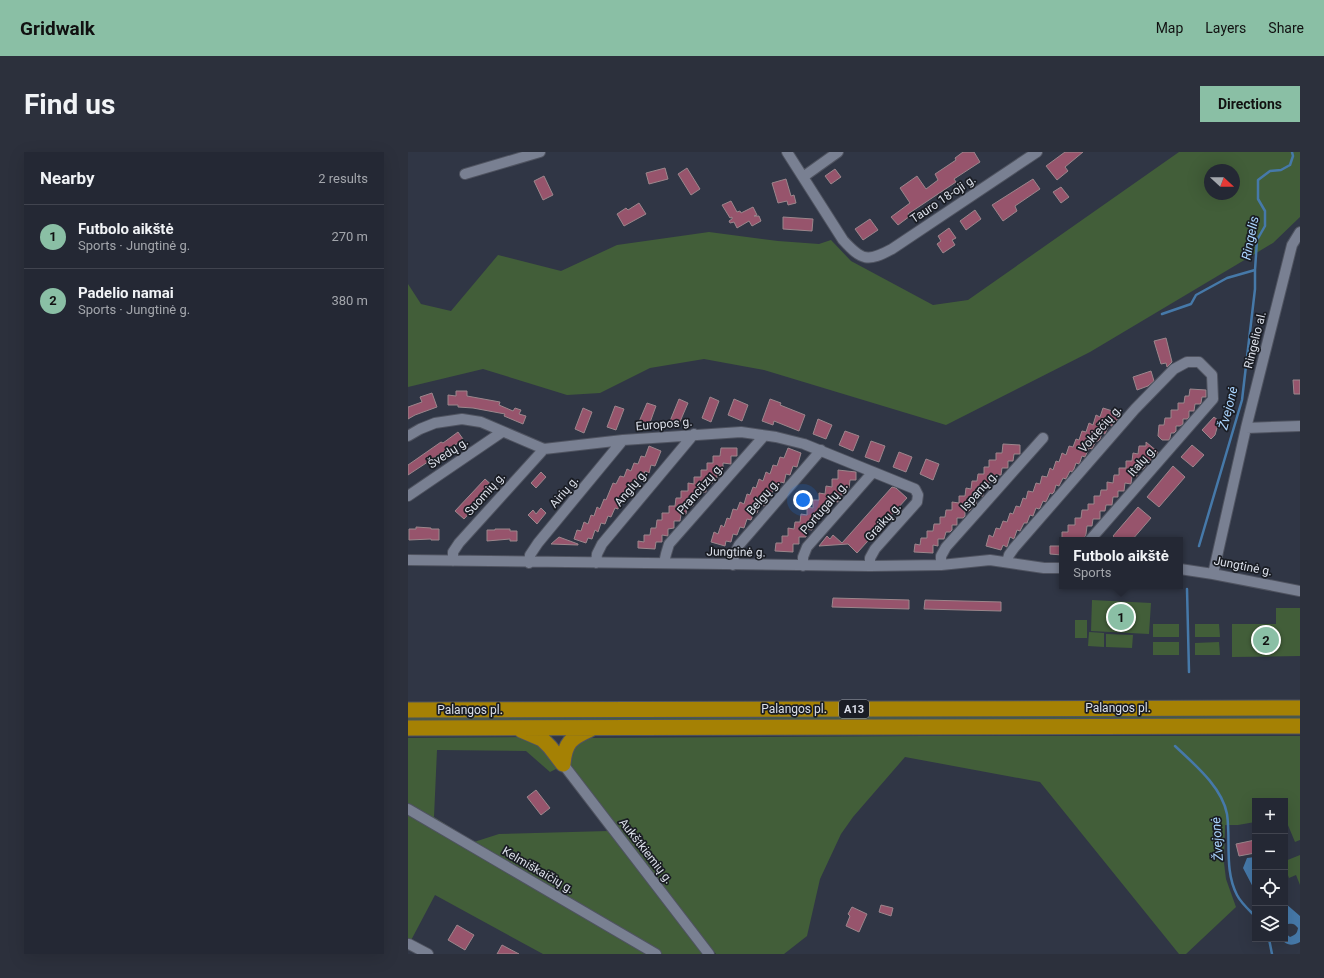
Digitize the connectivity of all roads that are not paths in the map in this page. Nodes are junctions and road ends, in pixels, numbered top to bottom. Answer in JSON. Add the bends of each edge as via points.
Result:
{"nodes":[{"id":1,"x":540,"y":152,"type":"edge"},
{"id":2,"x":787,"y":152,"type":"edge"},
{"id":3,"x":838,"y":152,"type":"edge"},
{"id":4,"x":1037,"y":152,"type":"edge"},
{"id":5,"x":466,"y":174,"type":"dead end"},
{"id":6,"x":803,"y":177,"type":"junction"},
{"id":7,"x":1300,"y":232,"type":"edge"},
{"id":8,"x":1214,"y":399,"type":"joint"},
{"id":9,"x":1300,"y":426,"type":"edge"},
{"id":10,"x":1246,"y":428,"type":"junction"},
{"id":11,"x":502,"y":432,"type":"junction"},
{"id":12,"x":694,"y":434,"type":"junction"},
{"id":13,"x":408,"y":436,"type":"edge"},
{"id":14,"x":764,"y":436,"type":"junction"},
{"id":15,"x":1043,"y":438,"type":"dead end"},
{"id":16,"x":623,"y":440,"type":"junction"},
{"id":17,"x":544,"y":449,"type":"junction"},
{"id":18,"x":821,"y":450,"type":"junction"},
{"id":19,"x":873,"y":472,"type":"junction"},
{"id":20,"x":918,"y":495,"type":"joint"},
{"id":21,"x":408,"y":496,"type":"edge"},
{"id":22,"x":1093,"y":537,"type":"edge"},
{"id":23,"x":408,"y":560,"type":"edge"},
{"id":24,"x":452,"y":561,"type":"junction"},
{"id":25,"x":1007,"y":562,"type":"junction"},
{"id":26,"x":529,"y":563,"type":"junction"},
{"id":27,"x":596,"y":563,"type":"junction"},
{"id":28,"x":664,"y":563,"type":"junction"},
{"id":29,"x":733,"y":565,"type":"junction"},
{"id":30,"x":941,"y":565,"type":"junction"},
{"id":31,"x":803,"y":566,"type":"junction"},
{"id":32,"x":870,"y":566,"type":"junction"},
{"id":33,"x":1059,"y":568,"type":"edge"},
{"id":34,"x":1183,"y":569,"type":"edge"},
{"id":35,"x":1213,"y":574,"type":"junction"},
{"id":36,"x":1300,"y":591,"type":"edge"},
{"id":37,"x":1300,"y":708,"type":"edge"},
{"id":38,"x":408,"y":710,"type":"edge"},
{"id":39,"x":1300,"y":726,"type":"edge"},
{"id":40,"x":408,"y":728,"type":"edge"},
{"id":41,"x":516,"y":728,"type":"junction"},
{"id":42,"x":594,"y":728,"type":"junction"},
{"id":43,"x":563,"y":764,"type":"junction"},
{"id":44,"x":408,"y":809,"type":"edge"},
{"id":45,"x":409,"y":944,"type":"dead end"},
{"id":46,"x":428,"y":954,"type":"edge"},
{"id":47,"x":656,"y":954,"type":"edge"},
{"id":48,"x":709,"y":954,"type":"edge"}],
"edges":[{"from":1,"to":5,"type":"street"},
{"from":2,"to":6,"type":"street"},
{"from":3,"to":6,"type":"street"},
{"from":4,"to":6,"type":"street","name":"Tauro 18-oji g.","via":[[892,249],[868,258],[851,249]]},
{"from":7,"to":10,"type":"street","name":"Ringelio al.","via":[[1292,245]]},
{"from":8,"to":22,"type":"street","name":"Italų g."},
{"from":8,"to":25,"type":"street","name":"Vokiečių g.","via":[[1212,375],[1199,362],[1187,362],[1174,369],[1135,409],[1019,542]]},
{"from":9,"to":10,"type":"street"},
{"from":10,"to":35,"type":"street","name":"Ringelio al."},
{"from":11,"to":13,"type":"street","name":"Europos g.","via":[[481,422],[462,419],[435,422]]},
{"from":11,"to":17,"type":"street","name":"Europos g."},
{"from":11,"to":21,"type":"street","name":"Švedų g."},
{"from":12,"to":14,"type":"street","name":"Europos g.","via":[[741,432]]},
{"from":12,"to":16,"type":"street","name":"Europos g."},
{"from":12,"to":27,"type":"street","name":"Anglų g.","via":[[602,544]]},
{"from":14,"to":18,"type":"street","name":"Europos g."},
{"from":14,"to":28,"type":"street","name":"Prancūzų g.","via":[[670,544]]},
{"from":15,"to":30,"type":"street","name":"Ispanų g.","via":[[946,547],[941,556]]},
{"from":16,"to":17,"type":"street","name":"Europos g."},
{"from":16,"to":26,"type":"street","name":"Airių g.","via":[[538,543],[530,555]]},
{"from":17,"to":24,"type":"street","name":"Suomių g.","via":[[459,543],[453,552]]},
{"from":18,"to":19,"type":"street","name":"Europos g."},
{"from":18,"to":29,"type":"street","name":"Belgų g.","via":[[739,545]]},
{"from":19,"to":20,"type":"street","name":"Europos g.","via":[[916,489]]},
{"from":19,"to":31,"type":"street","name":"Portugalų g.","via":[[807,547]]},
{"from":20,"to":32,"type":"street","name":"Graikų g.","via":[[917,502],[875,549],[870,558]]},
{"from":23,"to":24,"type":"street","name":"Jungtinė g."},
{"from":24,"to":26,"type":"street","name":"Jungtinė g."},
{"from":25,"to":30,"type":"street","name":"Jungtinė g.","via":[[990,560]]},
{"from":25,"to":33,"type":"street","name":"Jungtinė g."},
{"from":26,"to":27,"type":"street","name":"Jungtinė g."},
{"from":27,"to":28,"type":"street","name":"Jungtinė g."},
{"from":28,"to":29,"type":"street","name":"Jungtinė g."},
{"from":29,"to":31,"type":"street","name":"Jungtinė g."},
{"from":30,"to":32,"type":"street","name":"Jungtinė g."},
{"from":31,"to":32,"type":"street","name":"Jungtinė g."},
{"from":34,"to":35,"type":"street","name":"Jungtinė g."},
{"from":35,"to":36,"type":"street","name":"Jungtinė g."},
{"from":37,"to":38,"type":"highway","name":"Palangos pl.","number":"A13"},
{"from":39,"to":42,"type":"highway","name":"Palangos pl.","number":"A13"},
{"from":40,"to":41,"type":"highway","name":"Palangos pl.","number":"A13"},
{"from":41,"to":42,"type":"highway","name":"Palangos pl.","number":"A13"},
{"from":41,"to":43,"type":"highway","via":[[542,739]]},
{"from":42,"to":43,"type":"highway","via":[[568,742]]},
{"from":43,"to":48,"type":"street","name":"Aukštkiemių g."},
{"from":44,"to":47,"type":"street","name":"Kelmiškaičių g."},
{"from":45,"to":46,"type":"street"}]}
